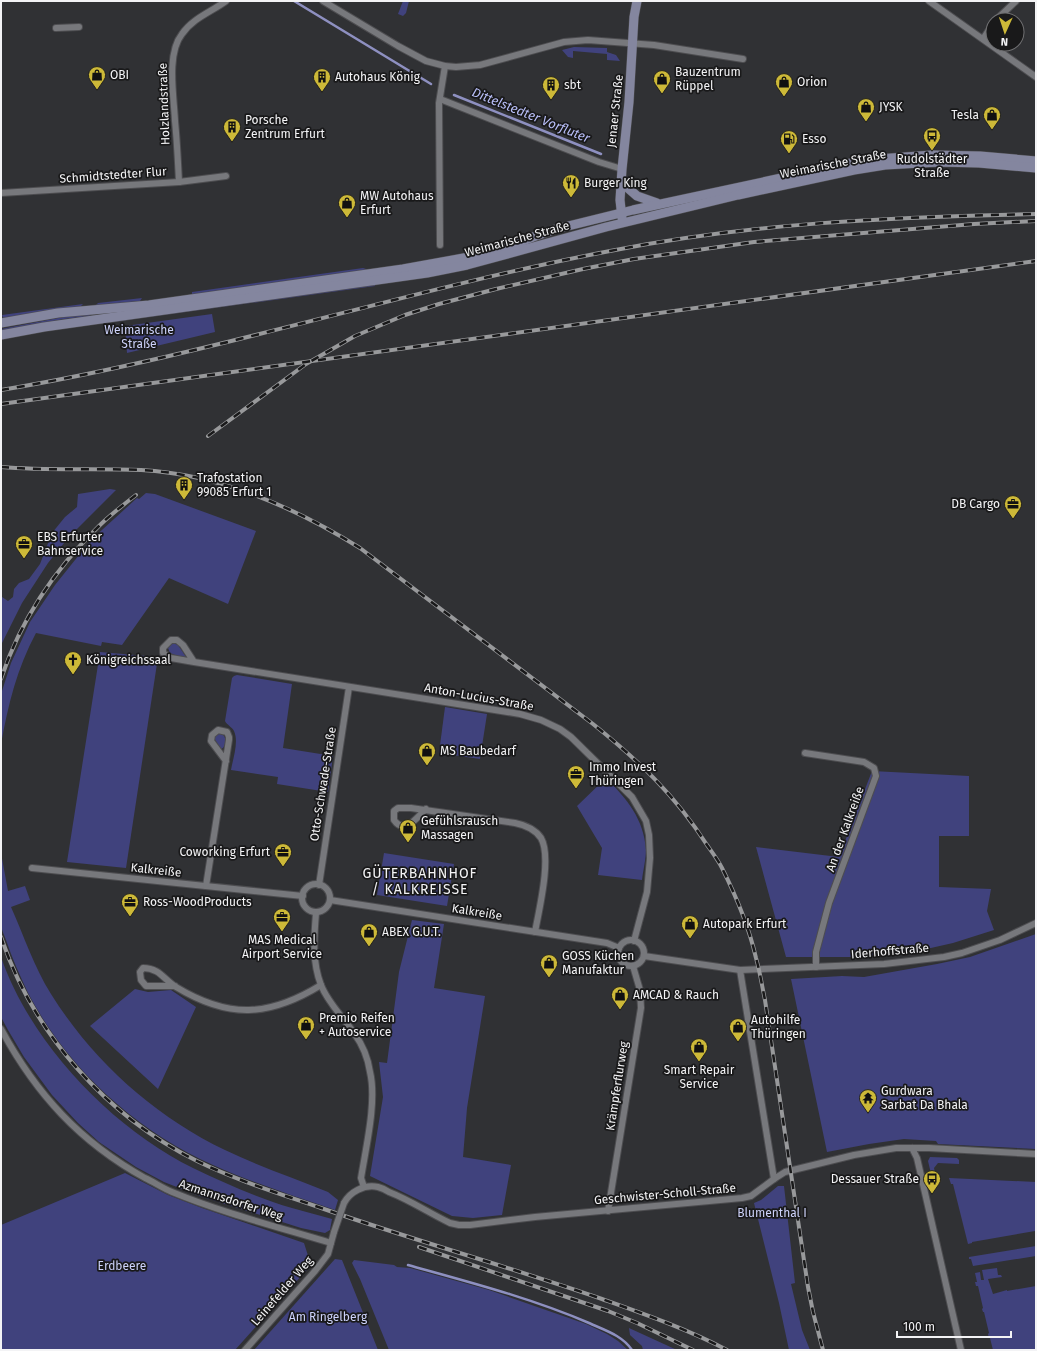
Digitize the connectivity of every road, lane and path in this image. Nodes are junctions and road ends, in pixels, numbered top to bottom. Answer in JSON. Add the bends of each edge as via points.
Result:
{"nodes":[{"id":1,"x":226,"y":1,"type":"edge"},
{"id":2,"x":324,"y":1,"type":"edge"},
{"id":3,"x":637,"y":1,"type":"edge"},
{"id":4,"x":929,"y":1,"type":"edge"},
{"id":5,"x":1016,"y":1,"type":"edge"},
{"id":6,"x":1004,"y":12,"type":"edge"},
{"id":7,"x":79,"y":27,"type":"dead end"},
{"id":8,"x":56,"y":28,"type":"dead end"},
{"id":9,"x":985,"y":36,"type":"edge"},
{"id":10,"x":983,"y":39,"type":"junction"},
{"id":11,"x":633,"y":43,"type":"junction"},
{"id":12,"x":743,"y":60,"type":"dead end"},
{"id":13,"x":445,"y":66,"type":"junction"},
{"id":14,"x":1036,"y":77,"type":"edge"},
{"id":15,"x":440,"y":100,"type":"junction"},
{"id":16,"x":1036,"y":160,"type":"edge"},
{"id":17,"x":1036,"y":168,"type":"edge"},
{"id":18,"x":622,"y":170,"type":"junction"},
{"id":19,"x":226,"y":176,"type":"dead end"},
{"id":20,"x":179,"y":182,"type":"junction"},
{"id":21,"x":621,"y":182,"type":"junction"},
{"id":22,"x":1,"y":193,"type":"edge"},
{"id":23,"x":660,"y":203,"type":"junction"},
{"id":24,"x":621,"y":213,"type":"junction"},
{"id":25,"x":623,"y":223,"type":"junction"},
{"id":26,"x":440,"y":245,"type":"dead end"},
{"id":27,"x":1,"y":323,"type":"edge"},
{"id":28,"x":1,"y":335,"type":"edge"},
{"id":29,"x":194,"y":662,"type":"junction"},
{"id":30,"x":349,"y":687,"type":"junction"},
{"id":31,"x":805,"y":752,"type":"dead end"},
{"id":32,"x":226,"y":761,"type":"junction"},
{"id":33,"x":426,"y":809,"type":"junction"},
{"id":34,"x":32,"y":868,"type":"dead end"},
{"id":35,"x":319,"y":885,"type":"junction"},
{"id":36,"x":206,"y":886,"type":"junction"},
{"id":37,"x":303,"y":896,"type":"junction"},
{"id":38,"x":330,"y":900,"type":"junction"},
{"id":39,"x":316,"y":912,"type":"junction"},
{"id":40,"x":1036,"y":923,"type":"edge"},
{"id":41,"x":535,"y":932,"type":"junction"},
{"id":42,"x":634,"y":941,"type":"junction"},
{"id":43,"x":619,"y":948,"type":"junction"},
{"id":44,"x":644,"y":956,"type":"junction"},
{"id":45,"x":633,"y":966,"type":"junction"},
{"id":46,"x":816,"y":967,"type":"junction"},
{"id":47,"x":740,"y":970,"type":"junction"},
{"id":48,"x":321,"y":985,"type":"junction"},
{"id":49,"x":175,"y":986,"type":"junction"},
{"id":50,"x":1,"y":1029,"type":"edge"},
{"id":51,"x":912,"y":1148,"type":"junction"},
{"id":52,"x":1036,"y":1154,"type":"edge"},
{"id":53,"x":774,"y":1179,"type":"junction"},
{"id":54,"x":364,"y":1187,"type":"junction"},
{"id":55,"x":608,"y":1210,"type":"junction"},
{"id":56,"x":331,"y":1243,"type":"junction"},
{"id":57,"x":245,"y":1350,"type":"edge"},
{"id":58,"x":961,"y":1350,"type":"edge"}],
"edges":[{"from":1,"to":20,"type":"street","name":"Holzlandstraße","via":[[187,27],[180,35],[174,53],[172,74]]},
{"from":2,"to":13,"type":"street","via":[[413,55]]},
{"from":3,"to":11,"type":"main road","name":"Jenaer Straße"},
{"from":4,"to":10,"type":"street"},
{"from":5,"to":6,"type":"street"},
{"from":7,"to":8,"type":"street"},
{"from":9,"to":10,"type":"street"},
{"from":10,"to":14,"type":"street"},
{"from":11,"to":12,"type":"street"},
{"from":11,"to":13,"type":"street","via":[[573,41],[480,65]]},
{"from":11,"to":18,"type":"main road","name":"Jenaer Straße"},
{"from":13,"to":15,"type":"street"},
{"from":15,"to":18,"type":"street"},
{"from":15,"to":26,"type":"street"},
{"from":16,"to":23,"type":"main road","name":"Weimarische Straße","via":[[932,155],[865,160]]},
{"from":17,"to":25,"type":"main road","name":"Weimarische Straße","via":[[939,162],[885,165],[738,195]]},
{"from":18,"to":21,"type":"main road","name":"Jenaer Straße"},
{"from":19,"to":20,"type":"street","name":"Schmidtstedter Flur"},
{"from":20,"to":22,"type":"street","name":"Schmidtstedter Flur"},
{"from":21,"to":23,"type":"main road","via":[[637,196]]},
{"from":21,"to":24,"type":"main road","name":"Jenaer Straße"},
{"from":23,"to":24,"type":"main road","name":"Weimarische Straße"},
{"from":24,"to":25,"type":"main road","name":"Jenaer Straße"},
{"from":24,"to":27,"type":"main road","name":"Weimarische Straße","via":[[556,229],[508,247],[436,264],[149,304],[58,313]]},
{"from":25,"to":28,"type":"main road","name":"Weimarische Straße","via":[[474,263],[433,271],[68,323]]},
{"from":29,"to":29,"type":"street","name":"Anton-Lucius-Straße","via":[[177,640],[171,640],[163,648],[164,653],[171,658]]},
{"from":29,"to":30,"type":"street","name":"Anton-Lucius-Straße"},
{"from":30,"to":35,"type":"street","name":"Otto-Schwade-Straße"},
{"from":30,"to":42,"type":"street","name":"Anton-Lucius-Straße","via":[[520,714],[560,729],[581,747],[632,797],[646,821],[650,858],[647,892]]},
{"from":31,"to":46,"type":"street","name":"An der Kalkreiße","via":[[864,762],[874,768],[876,776],[829,903],[816,952]]},
{"from":32,"to":32,"type":"street","via":[[229,737],[227,732],[218,730],[212,735],[211,741]]},
{"from":32,"to":36,"type":"street"},
{"from":33,"to":33,"type":"street","via":[[398,808],[394,811],[394,820],[401,827],[408,825]]},
{"from":33,"to":41,"type":"street","via":[[515,823],[536,833],[545,850],[546,863]]},
{"from":34,"to":36,"type":"street","name":"Kalkreiße"},
{"from":35,"to":37,"type":"street","via":[[307,888]]},
{"from":35,"to":38,"type":"street","via":[[329,892]]},
{"from":36,"to":37,"type":"street","name":"Kalkreiße"},
{"from":37,"to":39,"type":"street","via":[[307,909]]},
{"from":38,"to":39,"type":"street","via":[[327,908]]},
{"from":38,"to":41,"type":"street","name":"Kalkreiße"},
{"from":39,"to":48,"type":"street","via":[[314,954]]},
{"from":40,"to":46,"type":"street","name":"Iderhoffstraße","via":[[1000,940],[944,957],[884,964]]},
{"from":41,"to":43,"type":"street","name":"Kalkreiße"},
{"from":42,"to":43,"type":"street","via":[[627,941]]},
{"from":42,"to":44,"type":"street","via":[[643,948]]},
{"from":43,"to":45,"type":"street","via":[[621,962]]},
{"from":44,"to":45,"type":"street"},
{"from":44,"to":47,"type":"street"},
{"from":45,"to":55,"type":"street","name":"Krämpferflurweg","via":[[640,990],[641,1008]]},
{"from":46,"to":47,"type":"street","name":"Iderhoffstraße"},
{"from":47,"to":53,"type":"street"},
{"from":48,"to":49,"type":"street","via":[[301,997],[279,1005],[249,1010],[215,1006]]},
{"from":48,"to":54,"type":"street","via":[[330,1002],[354,1034],[371,1072],[372,1094],[362,1178]]},
{"from":49,"to":49,"type":"street","via":[[149,968],[143,968],[140,972],[141,980],[146,986]]},
{"from":50,"to":56,"type":"street","name":"Azmannsdorfer Weg","via":[[19,1060],[62,1116],[86,1139],[122,1165],[170,1191],[205,1205]]},
{"from":51,"to":52,"type":"street","name":"Geschwister-Scholl-Straße"},
{"from":51,"to":53,"type":"street","name":"Geschwister-Scholl-Straße","via":[[896,1148],[848,1157],[785,1172]]},
{"from":51,"to":58,"type":"street","via":[[917,1158]]},
{"from":53,"to":55,"type":"street","name":"Geschwister-Scholl-Straße","via":[[751,1196],[742,1198]]},
{"from":54,"to":55,"type":"street","name":"Geschwister-Scholl-Straße","via":[[378,1187],[459,1225]]},
{"from":54,"to":56,"type":"street","bridge":true,"via":[[351,1194],[344,1204]]},
{"from":56,"to":57,"type":"street","name":"Leinefelder Weg","via":[[328,1254],[315,1271]]}]}
